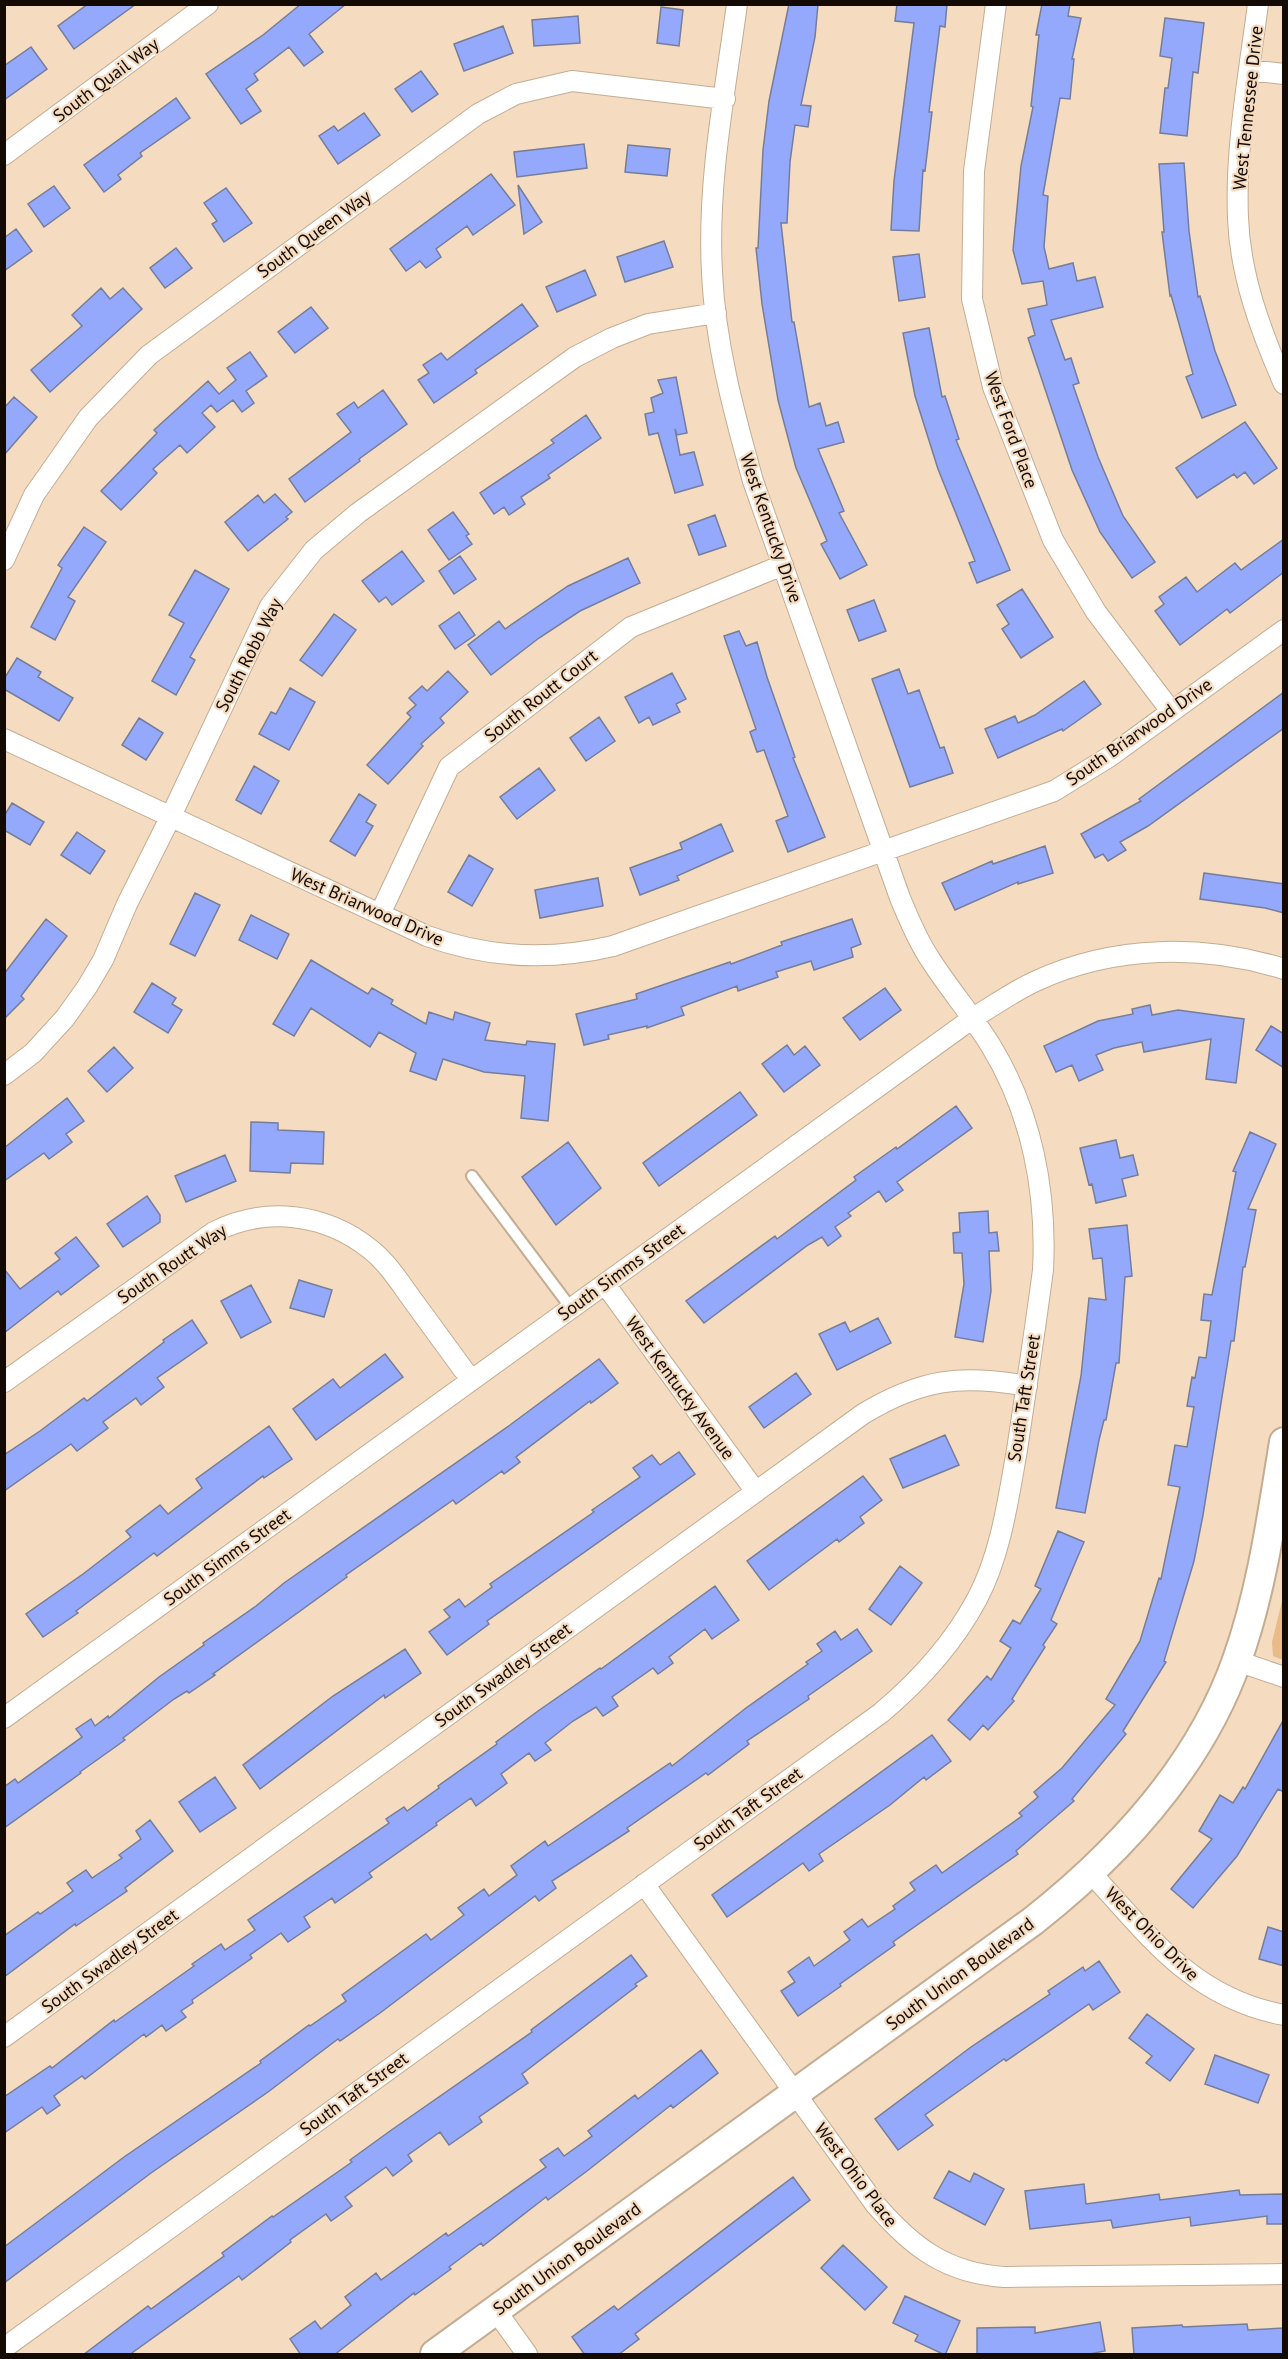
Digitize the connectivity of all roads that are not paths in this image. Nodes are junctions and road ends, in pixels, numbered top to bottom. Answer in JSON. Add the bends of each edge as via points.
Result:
{"nodes":[{"id":1,"x":208,"y":4,"type":"edge"},
{"id":2,"x":737,"y":4,"type":"edge"},
{"id":3,"x":996,"y":4,"type":"edge"},
{"id":4,"x":1258,"y":4,"type":"edge"},
{"id":5,"x":1250,"y":70,"type":"junction"},
{"id":6,"x":1284,"y":74,"type":"edge"},
{"id":7,"x":725,"y":99,"type":"junction"},
{"id":8,"x":4,"y":155,"type":"edge"},
{"id":9,"x":716,"y":313,"type":"junction"},
{"id":10,"x":1284,"y":384,"type":"edge"},
{"id":11,"x":4,"y":560,"type":"edge"},
{"id":12,"x":783,"y":565,"type":"junction"},
{"id":13,"x":1284,"y":630,"type":"edge"},
{"id":14,"x":1171,"y":711,"type":"junction"},
{"id":15,"x":4,"y":739,"type":"edge"},
{"id":16,"x":171,"y":816,"type":"junction"},
{"id":17,"x":883,"y":850,"type":"junction"},
{"id":18,"x":380,"y":914,"type":"junction"},
{"id":19,"x":1284,"y":969,"type":"edge"},
{"id":20,"x":973,"y":1018,"type":"junction"},
{"id":21,"x":4,"y":1075,"type":"edge"},
{"id":22,"x":472,"y":1176,"type":"dead end"},
{"id":23,"x":604,"y":1284,"type":"junction"},
{"id":24,"x":571,"y":1308,"type":"junction"},
{"id":25,"x":471,"y":1380,"type":"junction"},
{"id":26,"x":4,"y":1382,"type":"edge"},
{"id":27,"x":1027,"y":1386,"type":"junction"},
{"id":28,"x":1283,"y":1451,"type":"edge"},
{"id":29,"x":756,"y":1492,"type":"junction"},
{"id":30,"x":1277,"y":1517,"type":"edge"},
{"id":31,"x":1237,"y":1661,"type":"junction"},
{"id":32,"x":1284,"y":1677,"type":"edge"},
{"id":33,"x":4,"y":1718,"type":"edge"},
{"id":34,"x":1091,"y":1873,"type":"junction"},
{"id":35,"x":644,"y":1884,"type":"junction"},
{"id":36,"x":1284,"y":2015,"type":"edge"},
{"id":37,"x":4,"y":2037,"type":"edge"},
{"id":38,"x":796,"y":2094,"type":"junction"},
{"id":39,"x":1284,"y":2274,"type":"edge"},
{"id":40,"x":496,"y":2311,"type":"junction"},
{"id":41,"x":4,"y":2348,"type":"edge"},
{"id":42,"x":435,"y":2355,"type":"edge"},
{"id":43,"x":527,"y":2355,"type":"edge"}],
"edges":[{"from":1,"to":8,"type":"street","name":"South Quail Way"},
{"from":2,"to":7,"type":"street","name":"West Kentucky Drive"},
{"from":3,"to":14,"type":"street","name":"West Ford Place","via":[[974,171],[972,299],[993,387],[1053,540],[1096,612]]},
{"from":4,"to":5,"type":"street","name":"West Tennessee Drive"},
{"from":5,"to":6,"type":"street"},
{"from":5,"to":10,"type":"street","name":"West Tennessee Drive","via":[[1240,155],[1238,219],[1250,291],[1265,342]]},
{"from":7,"to":9,"type":"street","name":"West Kentucky Drive","via":[[713,187],[712,272]]},
{"from":7,"to":11,"type":"street","name":"South Queen Way","via":[[573,81],[516,94],[478,114],[149,355],[88,418],[34,495]]},
{"from":9,"to":12,"type":"street","name":"West Kentucky Drive","via":[[726,375],[753,482]]},
{"from":9,"to":16,"type":"street","name":"South Robb Way","via":[[648,324],[575,357],[358,513],[314,550],[270,606]]},
{"from":12,"to":17,"type":"street","name":"West Kentucky Drive"},
{"from":12,"to":18,"type":"street","name":"South Routt Court","via":[[631,627],[450,767]]},
{"from":13,"to":14,"type":"street","name":"South Briarwood Drive"},
{"from":14,"to":17,"type":"street","name":"South Briarwood Drive","via":[[1091,770],[1054,791]]},
{"from":15,"to":16,"type":"street","name":"West Briarwood Drive"},
{"from":16,"to":18,"type":"street","name":"West Briarwood Drive"},
{"from":16,"to":21,"type":"street","name":"South Robb Way","via":[[87,987],[33,1053]]},
{"from":17,"to":18,"type":"street","name":"West Briarwood Drive","via":[[613,946],[569,954],[522,956],[477,951],[427,936]]},
{"from":17,"to":20,"type":"street","name":"West Kentucky Drive","via":[[918,939]]},
{"from":19,"to":20,"type":"street","name":"South Simms Street","via":[[1216,953],[1161,951],[1124,956],[1035,981]]},
{"from":20,"to":23,"type":"street","name":"South Simms Street"},
{"from":20,"to":27,"type":"street","name":"South Taft Street","via":[[1007,1076],[1021,1109],[1038,1174],[1045,1234]]},
{"from":22,"to":24,"type":"lane"},
{"from":23,"to":24,"type":"street","name":"South Simms Street"},
{"from":23,"to":29,"type":"street","name":"West Kentucky Avenue"},
{"from":24,"to":25,"type":"street","name":"South Simms Street"},
{"from":25,"to":26,"type":"street","name":"South Routt Way","via":[[394,1275],[370,1249],[328,1224],[285,1216],[254,1218],[214,1232]]},
{"from":25,"to":33,"type":"street","name":"South Simms Street"},
{"from":27,"to":29,"type":"street","name":"South Swadley Street","via":[[969,1379],[903,1392],[863,1414]]},
{"from":27,"to":35,"type":"street","name":"South Taft Street","via":[[998,1544],[977,1599],[938,1658],[881,1713]]},
{"from":28,"to":30,"type":"main road","name":"South Union Boulevard"},
{"from":29,"to":37,"type":"street","name":"South Swadley Street"},
{"from":30,"to":31,"type":"main road","name":"South Union Boulevard"},
{"from":31,"to":32,"type":"street"},
{"from":31,"to":34,"type":"main road","name":"South Union Boulevard","via":[[1212,1717],[1185,1761],[1141,1819]]},
{"from":34,"to":36,"type":"street","name":"West Ohio Drive","via":[[1197,1980],[1240,2003]]},
{"from":34,"to":38,"type":"main road","name":"South Union Boulevard","via":[[1033,1921]]},
{"from":35,"to":38,"type":"street","name":"West Ohio Place"},
{"from":35,"to":41,"type":"street","name":"South Taft Street"},
{"from":38,"to":39,"type":"street","name":"West Ohio Place","via":[[894,2226],[913,2244],[956,2269],[1004,2277]]},
{"from":38,"to":40,"type":"main road","name":"South Union Boulevard"},
{"from":40,"to":42,"type":"main road","name":"South Union Boulevard"},
{"from":40,"to":43,"type":"street"}]}
